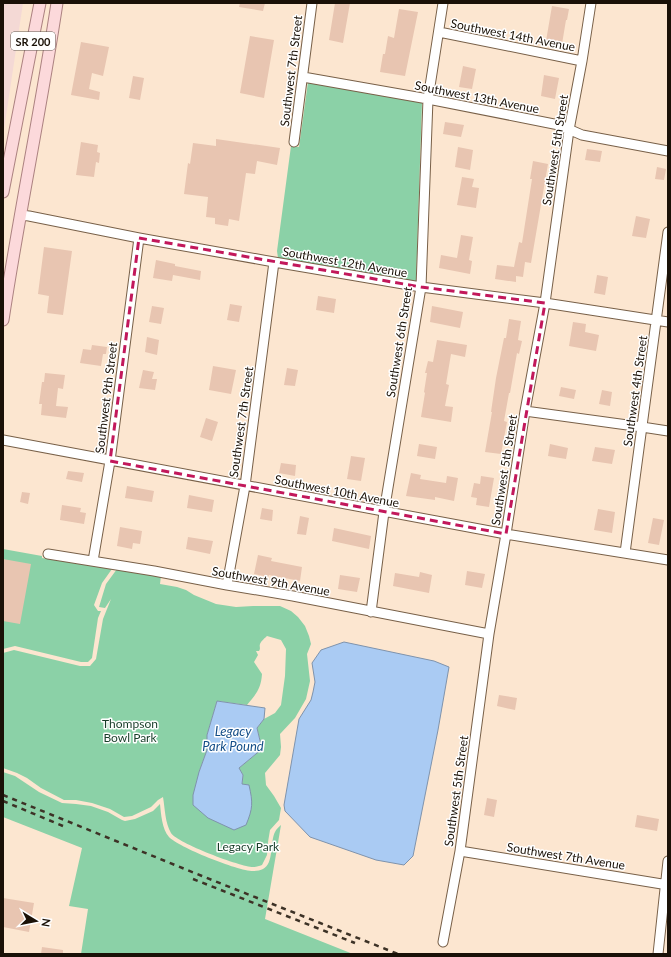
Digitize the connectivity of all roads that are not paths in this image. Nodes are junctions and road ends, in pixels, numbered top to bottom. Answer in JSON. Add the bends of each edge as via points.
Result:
{"nodes":[{"id":1,"x":40,"y":3,"type":"edge"},
{"id":2,"x":57,"y":3,"type":"edge"},
{"id":3,"x":312,"y":3,"type":"edge"},
{"id":4,"x":443,"y":3,"type":"edge"},
{"id":5,"x":591,"y":3,"type":"edge"},
{"id":6,"x":439,"y":32,"type":"junction"},
{"id":7,"x":582,"y":61,"type":"junction"},
{"id":8,"x":303,"y":77,"type":"junction"},
{"id":9,"x":428,"y":99,"type":"junction"},
{"id":10,"x":569,"y":130,"type":"junction"},
{"id":11,"x":294,"y":142,"type":"dead end"},
{"id":12,"x":668,"y":151,"type":"edge"},
{"id":13,"x":3,"y":192,"type":"edge"},
{"id":14,"x":20,"y":215,"type":"junction"},
{"id":15,"x":668,"y":232,"type":"edge"},
{"id":16,"x":139,"y":238,"type":"junction"},
{"id":17,"x":274,"y":262,"type":"junction"},
{"id":18,"x":421,"y":287,"type":"junction"},
{"id":19,"x":545,"y":303,"type":"junction"},
{"id":20,"x":3,"y":320,"type":"edge"},
{"id":21,"x":657,"y":320,"type":"junction"},
{"id":22,"x":668,"y":322,"type":"edge"},
{"id":23,"x":525,"y":411,"type":"junction"},
{"id":24,"x":642,"y":427,"type":"junction"},
{"id":25,"x":668,"y":431,"type":"edge"},
{"id":26,"x":3,"y":440,"type":"edge"},
{"id":27,"x":110,"y":461,"type":"junction"},
{"id":28,"x":244,"y":486,"type":"junction"},
{"id":29,"x":384,"y":512,"type":"junction"},
{"id":30,"x":506,"y":534,"type":"junction"},
{"id":31,"x":626,"y":553,"type":"junction"},
{"id":32,"x":48,"y":554,"type":"dead end"},
{"id":33,"x":668,"y":560,"type":"edge"},
{"id":34,"x":93,"y":561,"type":"junction"},
{"id":35,"x":227,"y":585,"type":"junction"},
{"id":36,"x":372,"y":612,"type":"junction"},
{"id":37,"x":489,"y":634,"type":"junction"},
{"id":38,"x":460,"y":851,"type":"junction"},
{"id":39,"x":668,"y":861,"type":"edge"},
{"id":40,"x":666,"y":884,"type":"edge"},
{"id":41,"x":443,"y":942,"type":"dead end"},
{"id":42,"x":658,"y":954,"type":"edge"}],
"edges":[{"from":1,"to":13,"type":"main road","number":"SR 200"},
{"from":2,"to":14,"type":"main road","number":"SR 200"},
{"from":3,"to":8,"type":"street","name":"Southwest 7th Street"},
{"from":4,"to":6,"type":"street","name":"Southwest 6th Street"},
{"from":5,"to":7,"type":"street","name":"Southwest 5th Street"},
{"from":6,"to":7,"type":"street","name":"Southwest 14th Avenue"},
{"from":6,"to":9,"type":"street","name":"Southwest 6th Street"},
{"from":7,"to":10,"type":"street","name":"Southwest 5th Street"},
{"from":8,"to":9,"type":"street","name":"Southwest 13th Avenue"},
{"from":8,"to":11,"type":"street","name":"Southwest 7th Street"},
{"from":9,"to":10,"type":"street","name":"Southwest 13th Avenue","via":[[559,125]]},
{"from":9,"to":18,"type":"street","name":"Southwest 6th Street"},
{"from":10,"to":12,"type":"street","name":"Southwest 13th Avenue","via":[[582,135]]},
{"from":10,"to":19,"type":"street","name":"Southwest 5th Street"},
{"from":14,"to":16,"type":"street","name":"Southwest 12th Avenue"},
{"from":14,"to":20,"type":"main road","number":"SR 200"},
{"from":15,"to":21,"type":"street","name":"Southwest 4th Street"},
{"from":16,"to":17,"type":"street","name":"Southwest 12th Avenue"},
{"from":16,"to":27,"type":"street","name":"Southwest 9th Street"},
{"from":17,"to":18,"type":"street","name":"Southwest 12th Avenue"},
{"from":17,"to":28,"type":"street","name":"Southwest 7th Street"},
{"from":18,"to":19,"type":"street","name":"Southwest 12th Avenue"},
{"from":18,"to":29,"type":"street","name":"Southwest 6th Street"},
{"from":19,"to":21,"type":"street","name":"Southwest 12th Avenue"},
{"from":19,"to":23,"type":"street","name":"Southwest 5th Street"},
{"from":21,"to":22,"type":"street","name":"Southwest 12th Avenue"},
{"from":21,"to":24,"type":"street","name":"Southwest 4th Street"},
{"from":23,"to":24,"type":"street"},
{"from":23,"to":30,"type":"street","name":"Southwest 5th Street"},
{"from":24,"to":25,"type":"street"},
{"from":24,"to":31,"type":"street","name":"Southwest 4th Street"},
{"from":26,"to":27,"type":"street","name":"Southwest 10th Avenue"},
{"from":27,"to":28,"type":"street","name":"Southwest 10th Avenue"},
{"from":27,"to":34,"type":"street","name":"Southwest 9th Street"},
{"from":28,"to":29,"type":"street","name":"Southwest 10th Avenue"},
{"from":28,"to":35,"type":"street","name":"Southwest 7th Street"},
{"from":29,"to":30,"type":"street","name":"Southwest 10th Avenue"},
{"from":29,"to":36,"type":"street","name":"Southwest 6th Street"},
{"from":30,"to":31,"type":"street","name":"Southwest 10th Avenue"},
{"from":30,"to":37,"type":"street","name":"Southwest 5th Street"},
{"from":31,"to":33,"type":"street","name":"Southwest 10th Avenue"},
{"from":32,"to":34,"type":"street","name":"Southwest 9th Avenue"},
{"from":34,"to":35,"type":"street","name":"Southwest 9th Avenue"},
{"from":35,"to":36,"type":"street","name":"Southwest 9th Avenue"},
{"from":36,"to":37,"type":"street","name":"Southwest 9th Avenue"},
{"from":37,"to":38,"type":"street","name":"Southwest 5th Street"},
{"from":38,"to":40,"type":"street","name":"Southwest 7th Avenue"},
{"from":38,"to":41,"type":"street","name":"Southwest 5th Street"},
{"from":39,"to":40,"type":"street"},
{"from":40,"to":42,"type":"street"}]}
